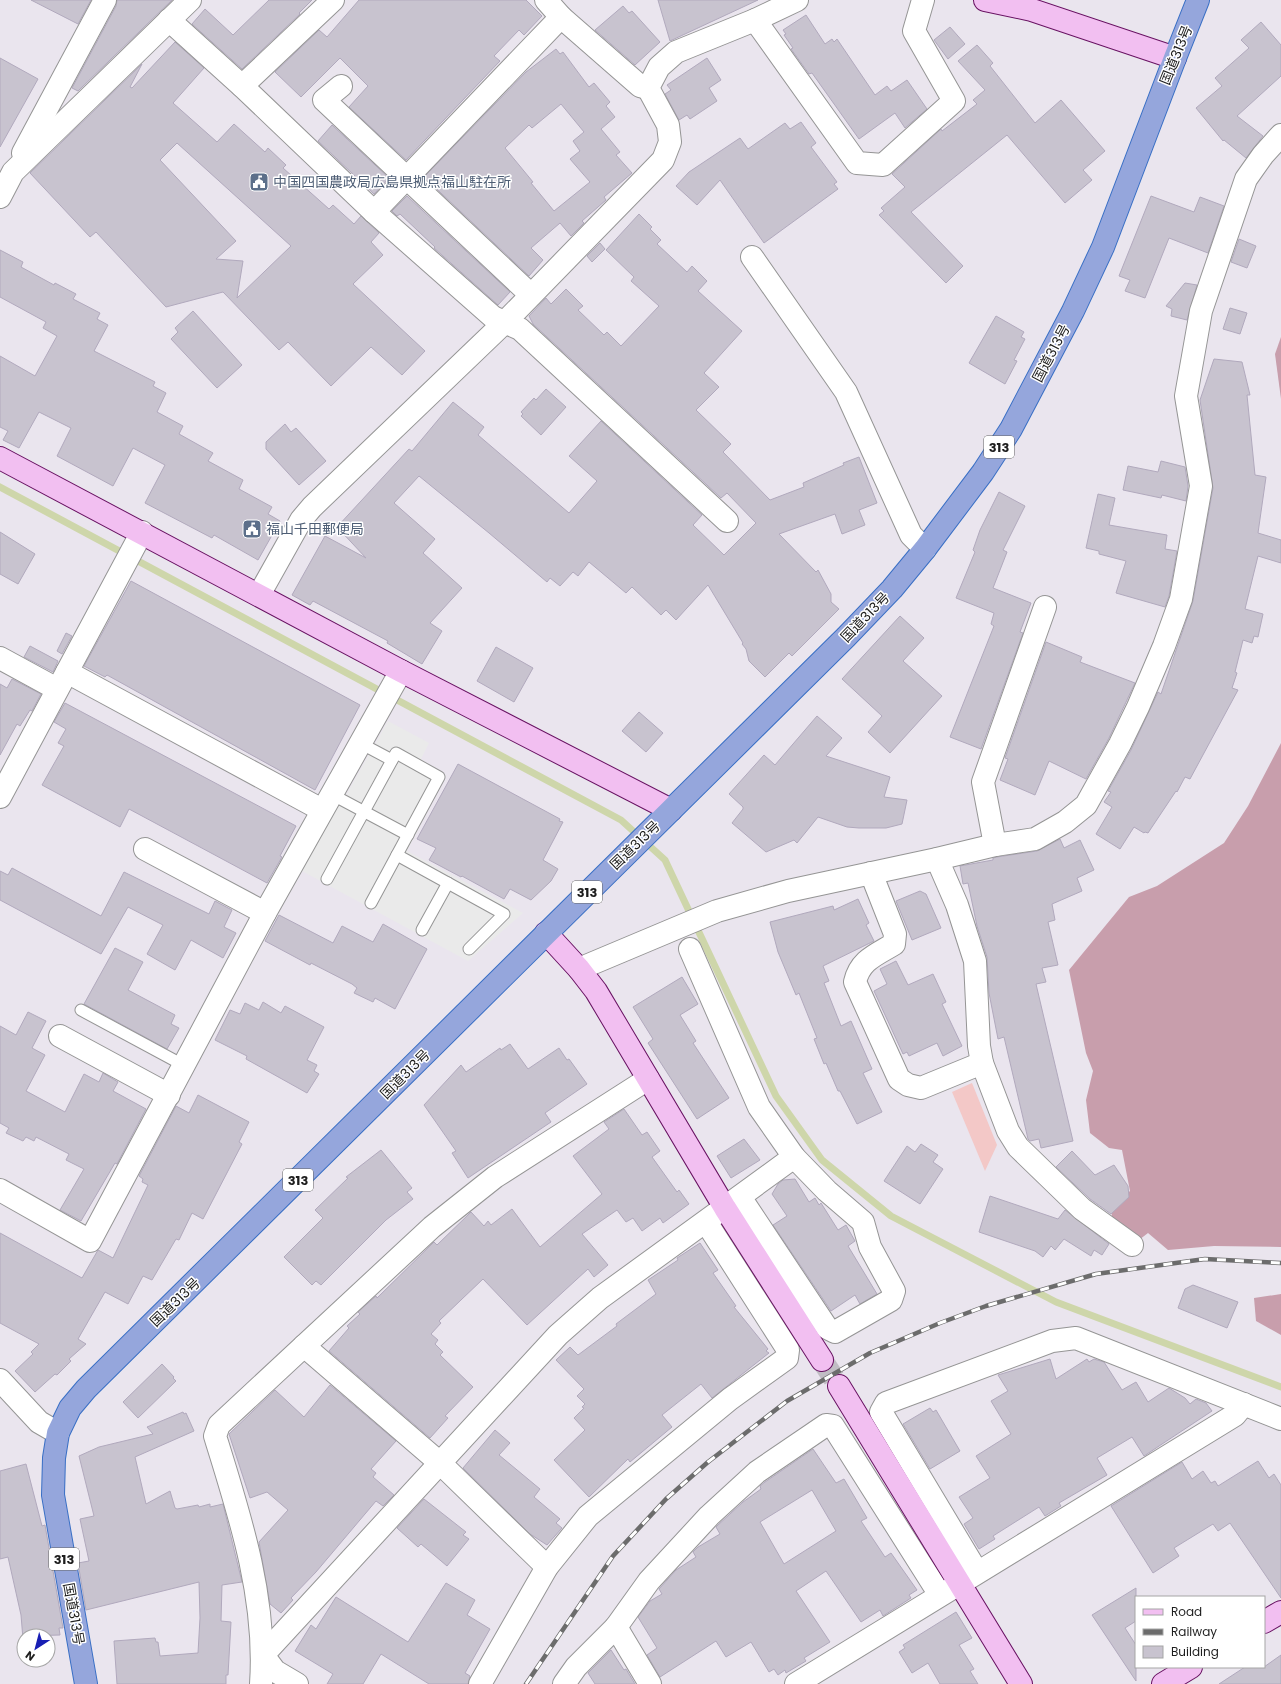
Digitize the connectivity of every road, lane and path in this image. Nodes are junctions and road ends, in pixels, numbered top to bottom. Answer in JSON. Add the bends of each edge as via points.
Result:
{"nodes":[{"id":1,"x":105,"y":0,"type":"edge"},
{"id":2,"x":190,"y":0,"type":"edge"},
{"id":3,"x":333,"y":0,"type":"edge"},
{"id":4,"x":546,"y":0,"type":"edge"},
{"id":5,"x":797,"y":0,"type":"edge"},
{"id":6,"x":923,"y":0,"type":"edge"},
{"id":7,"x":985,"y":0,"type":"edge"},
{"id":8,"x":1198,"y":0,"type":"edge"},
{"id":9,"x":561,"y":17,"type":"junction"},
{"id":10,"x":169,"y":20,"type":"junction"},
{"id":11,"x":755,"y":20,"type":"junction"},
{"id":12,"x":1174,"y":58,"type":"junction"},
{"id":13,"x":242,"y":86,"type":"junction"},
{"id":14,"x":341,"y":86,"type":"dead end"},
{"id":15,"x":648,"y":88,"type":"junction"},
{"id":16,"x":1281,"y":135,"type":"edge"},
{"id":17,"x":13,"y":172,"type":"junction"},
{"id":18,"x":406,"y":178,"type":"junction"},
{"id":19,"x":0,"y":196,"type":"edge"},
{"id":20,"x":374,"y":212,"type":"junction"},
{"id":21,"x":752,"y":257,"type":"dead end"},
{"id":22,"x":531,"y":294,"type":"junction"},
{"id":23,"x":505,"y":322,"type":"junction"},
{"id":24,"x":0,"y":458,"type":"edge"},
{"id":25,"x":727,"y":521,"type":"dead end"},
{"id":26,"x":133,"y":549,"type":"junction"},
{"id":27,"x":925,"y":549,"type":"junction"},
{"id":28,"x":259,"y":595,"type":"junction"},
{"id":29,"x":1045,"y":607,"type":"dead end"},
{"id":30,"x":0,"y":658,"type":"edge"},
{"id":31,"x":397,"y":677,"type":"junction"},
{"id":32,"x":62,"y":680,"type":"junction"},
{"id":33,"x":360,"y":743,"type":"junction"},
{"id":34,"x":392,"y":760,"type":"junction"},
{"id":35,"x":0,"y":797,"type":"edge"},
{"id":36,"x":326,"y":802,"type":"junction"},
{"id":37,"x":671,"y":810,"type":"junction"},
{"id":38,"x":364,"y":811,"type":"junction"},
{"id":39,"x":408,"y":835,"type":"junction"},
{"id":40,"x":995,"y":845,"type":"junction"},
{"id":41,"x":145,"y":849,"type":"dead end"},
{"id":42,"x":397,"y":855,"type":"junction"},
{"id":43,"x":937,"y":859,"type":"junction"},
{"id":44,"x":871,"y":873,"type":"junction"},
{"id":45,"x":327,"y":879,"type":"dead end"},
{"id":46,"x":448,"y":883,"type":"junction"},
{"id":47,"x":371,"y":903,"type":"dead end"},
{"id":48,"x":265,"y":913,"type":"junction"},
{"id":49,"x":422,"y":930,"type":"dead end"},
{"id":50,"x":546,"y":933,"type":"junction"},
{"id":51,"x":469,"y":949,"type":"dead end"},
{"id":52,"x":690,"y":949,"type":"dead end"},
{"id":53,"x":578,"y":969,"type":"junction"},
{"id":54,"x":81,"y":1010,"type":"dead end"},
{"id":55,"x":60,"y":1036,"type":"dead end"},
{"id":56,"x":982,"y":1063,"type":"junction"},
{"id":57,"x":185,"y":1066,"type":"junction"},
{"id":58,"x":648,"y":1079,"type":"junction"},
{"id":59,"x":169,"y":1095,"type":"junction"},
{"id":60,"x":794,"y":1157,"type":"junction"},
{"id":61,"x":0,"y":1190,"type":"edge"},
{"id":62,"x":733,"y":1202,"type":"junction"},
{"id":63,"x":706,"y":1222,"type":"junction"},
{"id":64,"x":1132,"y":1245,"type":"dead end"},
{"id":65,"x":304,"y":1346,"type":"junction"},
{"id":66,"x":822,"y":1360,"type":"tunnel mouth"},
{"id":67,"x":0,"y":1380,"type":"edge"},
{"id":68,"x":839,"y":1386,"type":"tunnel mouth"},
{"id":69,"x":1244,"y":1404,"type":"junction"},
{"id":70,"x":1281,"y":1419,"type":"edge"},
{"id":71,"x":58,"y":1433,"type":"junction"},
{"id":72,"x":440,"y":1463,"type":"junction"},
{"id":73,"x":546,"y":1567,"type":"junction"},
{"id":74,"x":969,"y":1577,"type":"junction"},
{"id":75,"x":940,"y":1595,"type":"junction"},
{"id":76,"x":1281,"y":1612,"type":"edge"},
{"id":77,"x":1265,"y":1621,"type":"edge"},
{"id":78,"x":616,"y":1627,"type":"junction"},
{"id":79,"x":263,"y":1655,"type":"junction"},
{"id":80,"x":1189,"y":1668,"type":"edge"},
{"id":81,"x":86,"y":1684,"type":"edge"},
{"id":82,"x":261,"y":1684,"type":"edge"},
{"id":83,"x":298,"y":1684,"type":"edge"},
{"id":84,"x":480,"y":1684,"type":"edge"},
{"id":85,"x":564,"y":1684,"type":"edge"},
{"id":86,"x":650,"y":1684,"type":"edge"},
{"id":87,"x":796,"y":1684,"type":"edge"},
{"id":88,"x":1021,"y":1684,"type":"edge"},
{"id":89,"x":1163,"y":1684,"type":"edge"}],
"edges":[{"from":1,"to":17,"type":"street"},
{"from":2,"to":10,"type":"street"},
{"from":3,"to":13,"type":"street"},
{"from":4,"to":9,"type":"street"},
{"from":5,"to":11,"type":"street"},
{"from":6,"to":11,"type":"street","via":[[914,31],[954,101],[883,165],[857,163]]},
{"from":7,"to":12,"type":"street","via":[[1032,10]]},
{"from":8,"to":12,"type":"highway","name":"国道313号","number":"313"},
{"from":9,"to":15,"type":"street","via":[[640,86]]},
{"from":9,"to":18,"type":"street"},
{"from":10,"to":13,"type":"street"},
{"from":10,"to":17,"type":"street"},
{"from":11,"to":15,"type":"street","via":[[676,52],[659,67]]},
{"from":12,"to":27,"type":"highway","name":"国道313号","number":"313","via":[[1103,247],[1070,318],[1011,429],[983,472]]},
{"from":13,"to":20,"type":"street"},
{"from":14,"to":18,"type":"street","via":[[324,100]]},
{"from":15,"to":22,"type":"street","via":[[668,125],[670,142],[663,160]]},
{"from":16,"to":40,"type":"street","via":[[1246,179],[1201,311],[1186,396],[1201,486],[1181,599],[1164,646],[1123,738],[1086,805],[1065,822],[1035,838]]},
{"from":17,"to":19,"type":"street"},
{"from":18,"to":20,"type":"street"},
{"from":18,"to":22,"type":"street"},
{"from":20,"to":23,"type":"street","via":[[493,317]]},
{"from":21,"to":27,"type":"street","via":[[846,392],[911,535]]},
{"from":22,"to":23,"type":"street"},
{"from":23,"to":25,"type":"street","via":[[520,329]]},
{"from":23,"to":28,"type":"street","via":[[308,511]]},
{"from":24,"to":26,"type":"street"},
{"from":26,"to":28,"type":"street"},
{"from":26,"to":32,"type":"street"},
{"from":27,"to":37,"type":"highway","name":"国道313号","number":"313","via":[[846,638]]},
{"from":28,"to":31,"type":"street"},
{"from":29,"to":40,"type":"street","via":[[983,782]]},
{"from":30,"to":32,"type":"street"},
{"from":31,"to":33,"type":"street"},
{"from":31,"to":37,"type":"street"},
{"from":32,"to":35,"type":"street"},
{"from":32,"to":36,"type":"street"},
{"from":33,"to":34,"type":"lane"},
{"from":33,"to":36,"type":"street"},
{"from":34,"to":38,"type":"lane"},
{"from":34,"to":39,"type":"lane","via":[[396,753],[439,777]]},
{"from":36,"to":38,"type":"lane"},
{"from":36,"to":48,"type":"street"},
{"from":37,"to":50,"type":"highway","name":"国道313号","number":"313"},
{"from":38,"to":39,"type":"lane"},
{"from":38,"to":45,"type":"lane"},
{"from":39,"to":42,"type":"lane"},
{"from":40,"to":43,"type":"street"},
{"from":41,"to":48,"type":"street"},
{"from":42,"to":46,"type":"lane"},
{"from":42,"to":47,"type":"lane"},
{"from":43,"to":44,"type":"street"},
{"from":43,"to":56,"type":"street","via":[[957,905],[975,961]]},
{"from":44,"to":53,"type":"street","via":[[788,891],[717,911]]},
{"from":44,"to":56,"type":"street","via":[[895,934],[894,944],[864,962],[857,971],[854,982],[899,1080],[921,1088]]},
{"from":46,"to":49,"type":"lane"},
{"from":46,"to":51,"type":"lane","via":[[504,914]]},
{"from":48,"to":57,"type":"street"},
{"from":50,"to":53,"type":"street"},
{"from":50,"to":71,"type":"highway","name":"国道313号","number":"313","via":[[86,1389],[70,1408]]},
{"from":52,"to":60,"type":"street","via":[[759,1107]]},
{"from":53,"to":58,"type":"street","via":[[596,991]]},
{"from":54,"to":57,"type":"lane"},
{"from":55,"to":59,"type":"street"},
{"from":56,"to":64,"type":"street","via":[[1008,1131],[1018,1147],[1082,1209]]},
{"from":57,"to":59,"type":"street"},
{"from":58,"to":62,"type":"street"},
{"from":58,"to":65,"type":"street","via":[[494,1177],[432,1227]]},
{"from":59,"to":61,"type":"street","via":[[90,1241]]},
{"from":60,"to":62,"type":"street"},
{"from":60,"to":62,"type":"street","via":[[827,1191],[863,1222],[870,1247],[894,1291],[890,1300],[835,1332],[827,1328]]},
{"from":62,"to":63,"type":"street"},
{"from":62,"to":66,"type":"street"},
{"from":63,"to":72,"type":"street","via":[[600,1298],[558,1335]]},
{"from":63,"to":73,"type":"street","via":[[788,1350],[787,1358],[730,1399],[588,1516]]},
{"from":65,"to":72,"type":"street"},
{"from":65,"to":79,"type":"street","via":[[219,1424],[215,1436],[239,1515],[258,1596]]},
{"from":67,"to":71,"type":"street","via":[[39,1422]]},
{"from":68,"to":74,"type":"street"},
{"from":69,"to":70,"type":"street"},
{"from":69,"to":74,"type":"street","via":[[1235,1415]]},
{"from":69,"to":74,"type":"street","via":[[1076,1338],[1052,1341],[886,1403],[881,1412]]},
{"from":71,"to":81,"type":"highway","name":"国道313号","number":"313","via":[[54,1458],[54,1495]]},
{"from":72,"to":73,"type":"street"},
{"from":72,"to":79,"type":"street"},
{"from":73,"to":84,"type":"street"},
{"from":74,"to":75,"type":"street"},
{"from":74,"to":88,"type":"street"},
{"from":75,"to":78,"type":"street","via":[[833,1426],[826,1425],[757,1472],[709,1516],[650,1582]]},
{"from":75,"to":87,"type":"street"},
{"from":76,"to":77,"type":"street"},
{"from":78,"to":85,"type":"street","via":[[576,1667]]},
{"from":78,"to":86,"type":"street"},
{"from":79,"to":82,"type":"street"},
{"from":79,"to":83,"type":"street","via":[[275,1671]]},
{"from":80,"to":89,"type":"street"}]}
